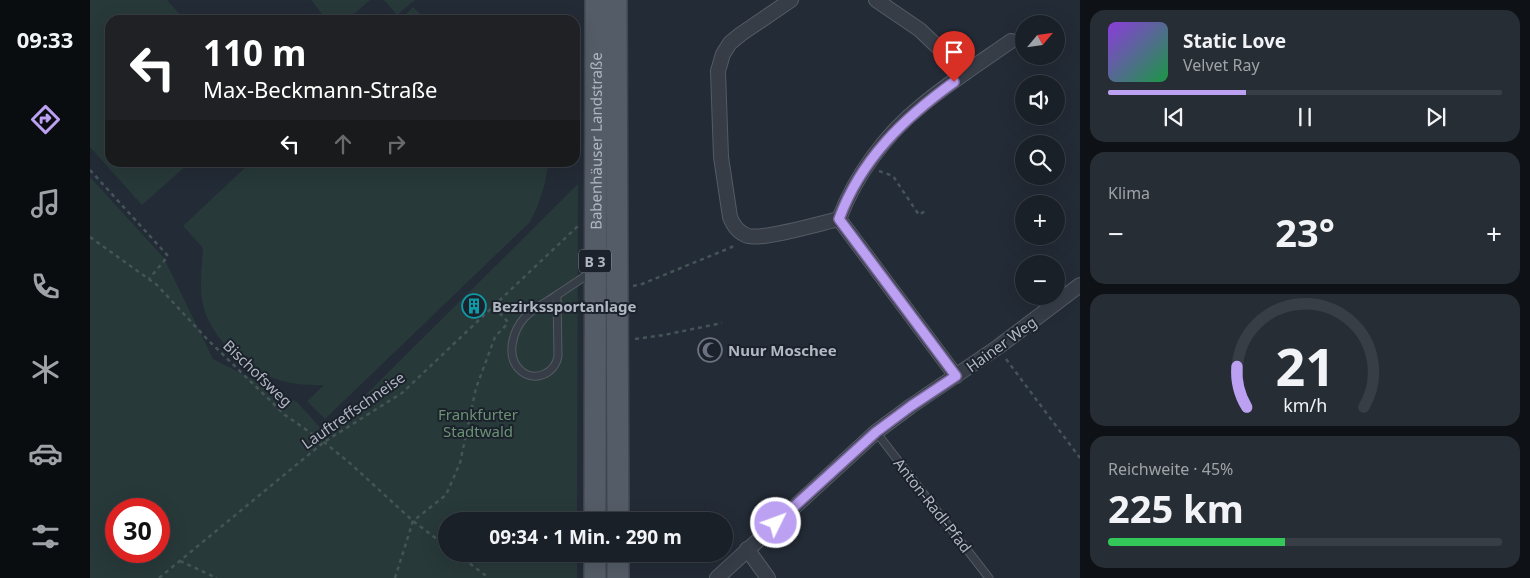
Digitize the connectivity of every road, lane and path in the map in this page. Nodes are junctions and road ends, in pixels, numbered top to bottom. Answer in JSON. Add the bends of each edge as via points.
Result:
{"nodes":[{"id":1,"x":596,"y":0,"type":"edge"},
{"id":2,"x":616,"y":0,"type":"edge"},
{"id":3,"x":791,"y":0,"type":"edge"},
{"id":4,"x":876,"y":0,"type":"edge"},
{"id":5,"x":1011,"y":41,"type":"dead end"},
{"id":6,"x":966,"y":73,"type":"junction"},
{"id":7,"x":867,"y":166,"type":"junction"},
{"id":8,"x":90,"y":170,"type":"edge"},
{"id":9,"x":595,"y":210,"type":"junction"},
{"id":10,"x":925,"y":211,"type":"dead end"},
{"id":11,"x":839,"y":219,"type":"junction"},
{"id":12,"x":741,"y":232,"type":"junction"},
{"id":13,"x":90,"y":237,"type":"edge"},
{"id":14,"x":595,"y":269,"type":"junction"},
{"id":15,"x":149,"y":279,"type":"junction"},
{"id":16,"x":1080,"y":285,"type":"edge"},
{"id":17,"x":630,"y":286,"type":"dead end"},
{"id":18,"x":557,"y":295,"type":"junction"},
{"id":19,"x":494,"y":306,"type":"junction"},
{"id":20,"x":525,"y":318,"type":"junction"},
{"id":21,"x":508,"y":322,"type":"junction"},
{"id":22,"x":722,"y":323,"type":"dead end"},
{"id":23,"x":631,"y":339,"type":"dead end"},
{"id":24,"x":998,"y":347,"type":"junction"},
{"id":25,"x":956,"y":376,"type":"junction"},
{"id":26,"x":876,"y":432,"type":"junction"},
{"id":27,"x":324,"y":442,"type":"junction"},
{"id":28,"x":1080,"y":450,"type":"edge"},
{"id":29,"x":1077,"y":454,"type":"junction"},
{"id":30,"x":1080,"y":458,"type":"edge"},
{"id":31,"x":595,"y":512,"type":"edge"},
{"id":32,"x":618,"y":512,"type":"edge"},
{"id":33,"x":414,"y":521,"type":"junction"},
{"id":34,"x":438,"y":540,"type":"edge"},
{"id":35,"x":747,"y":549,"type":"junction"},
{"id":36,"x":180,"y":561,"type":"junction"},
{"id":37,"x":467,"y":562,"type":"edge"},
{"id":38,"x":595,"y":562,"type":"edge"},
{"id":39,"x":159,"y":578,"type":"edge"},
{"id":40,"x":217,"y":578,"type":"edge"},
{"id":41,"x":395,"y":578,"type":"edge"},
{"id":42,"x":488,"y":578,"type":"edge"},
{"id":43,"x":595,"y":578,"type":"edge"},
{"id":44,"x":717,"y":578,"type":"edge"},
{"id":45,"x":768,"y":578,"type":"edge"},
{"id":46,"x":989,"y":578,"type":"edge"}],
"edges":[{"from":1,"to":9,"type":"main road","name":"Babenhäuser Landstraße","number":"B 3"},
{"from":2,"to":32,"type":"main road","name":"Babenhäuser Landstraße","number":"B 3"},
{"from":3,"to":12,"type":"street","via":[[730,43],[718,71],[721,157],[730,217]]},
{"from":4,"to":6,"type":"street","via":[[920,30]]},
{"from":5,"to":6,"type":"street"},
{"from":6,"to":7,"type":"street","via":[[920,106],[883,144]]},
{"from":7,"to":10,"type":"path","via":[[893,176],[919,215]]},
{"from":7,"to":11,"type":"street"},
{"from":8,"to":15,"type":"path","via":[[168,256]]},
{"from":9,"to":14,"type":"main road","name":"Babenhäuser Landstraße","number":"B 3"},
{"from":9,"to":19,"type":"path","name":"Lauftreffschneise"},
{"from":11,"to":12,"type":"street","via":[[764,236],[748,236]]},
{"from":11,"to":25,"type":"street"},
{"from":12,"to":17,"type":"path","via":[[732,248]]},
{"from":13,"to":15,"type":"path","name":"Bischofsweg"},
{"from":14,"to":18,"type":"lane"},
{"from":14,"to":31,"type":"main road","name":"Babenhäuser Landstraße","number":"B 3"},
{"from":15,"to":27,"type":"path","name":"Bischofsweg","via":[[285,415]]},
{"from":16,"to":24,"type":"street","name":"Hainer Weg"},
{"from":18,"to":20,"type":"lane"},
{"from":18,"to":20,"type":"lane","via":[[558,356],[551,371],[540,376],[531,376],[520,370],[514,361],[512,343],[516,329]]},
{"from":19,"to":21,"type":"path"},
{"from":19,"to":27,"type":"path","name":"Lauftreffschneise","via":[[402,393]]},
{"from":20,"to":21,"type":"path","via":[[519,310]]},
{"from":21,"to":33,"type":"path","via":[[495,337],[476,388],[460,463],[446,495]]},
{"from":22,"to":23,"type":"path"},
{"from":24,"to":25,"type":"street","name":"Hainer Weg"},
{"from":24,"to":29,"type":"path"},
{"from":25,"to":26,"type":"street","name":"Hainer Weg"},
{"from":26,"to":35,"type":"street","name":"Hainer Weg"},
{"from":26,"to":46,"type":"lane","name":"Anton-Radl-Pfad"},
{"from":27,"to":33,"type":"path","name":"Bischofsweg"},
{"from":27,"to":36,"type":"path","name":"Lauftreffschneise"},
{"from":28,"to":29,"type":"path"},
{"from":29,"to":30,"type":"path"},
{"from":33,"to":34,"type":"path","name":"Bischofsweg"},
{"from":33,"to":41,"type":"path"},
{"from":35,"to":44,"type":"street","name":"Hainer Weg"},
{"from":35,"to":45,"type":"street"},
{"from":36,"to":39,"type":"path","name":"Lauftreffschneise"},
{"from":36,"to":40,"type":"path"},
{"from":37,"to":42,"type":"path"},
{"from":38,"to":43,"type":"main road"}]}
